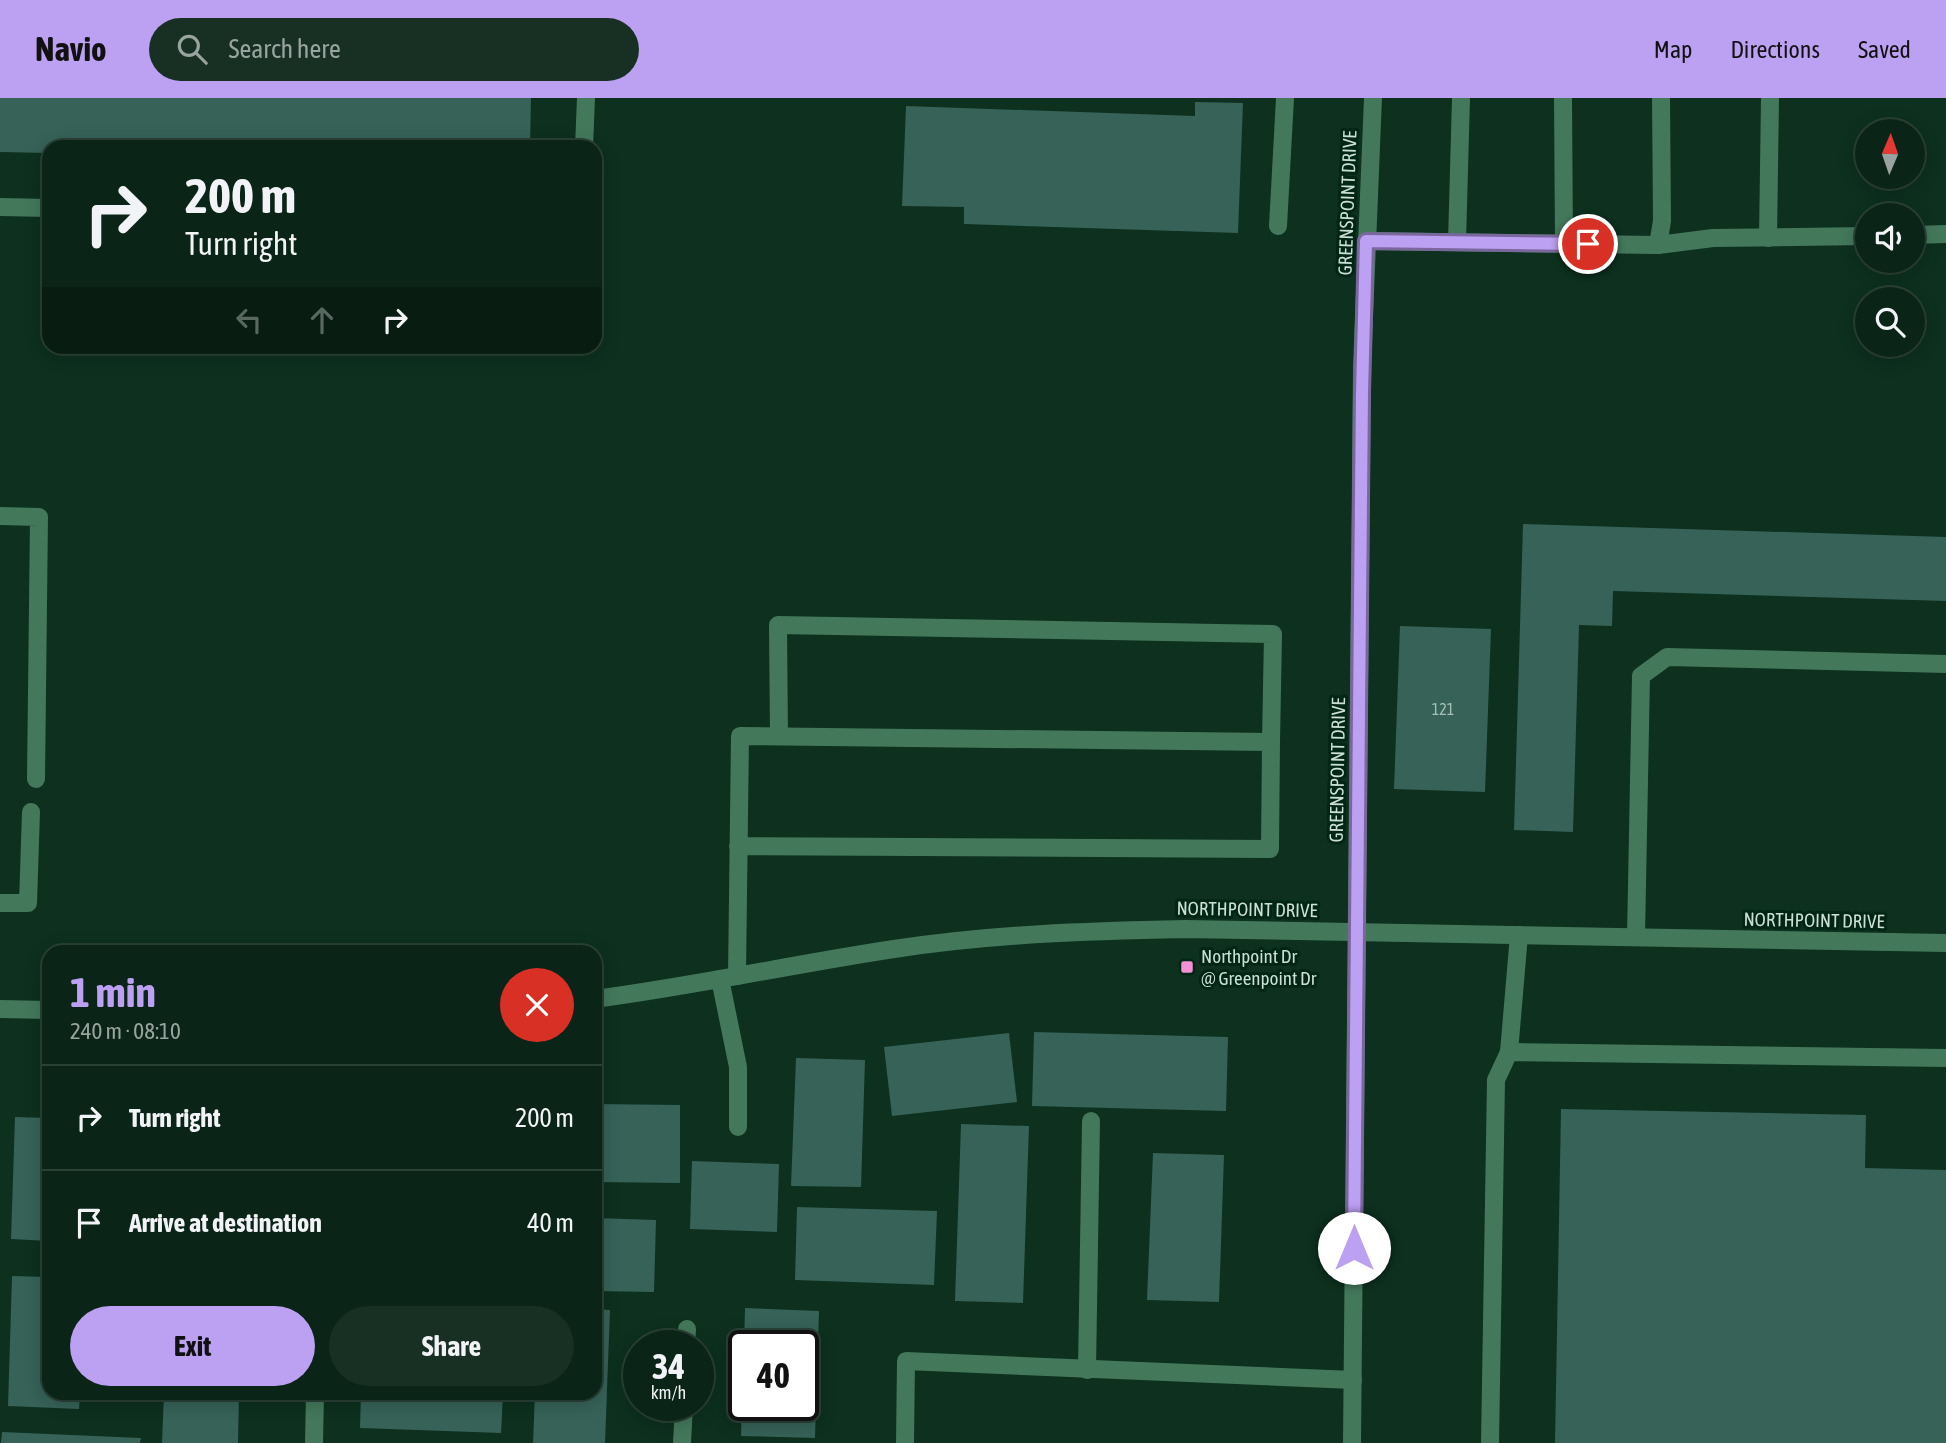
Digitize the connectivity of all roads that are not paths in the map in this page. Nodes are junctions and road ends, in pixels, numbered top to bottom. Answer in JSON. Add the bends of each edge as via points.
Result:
{"nodes":[{"id":1,"x":586,"y":98,"type":"edge"},
{"id":2,"x":1285,"y":98,"type":"edge"},
{"id":3,"x":1373,"y":98,"type":"edge"},
{"id":4,"x":1461,"y":98,"type":"edge"},
{"id":5,"x":1563,"y":98,"type":"edge"},
{"id":6,"x":1661,"y":98,"type":"edge"},
{"id":7,"x":1770,"y":98,"type":"edge"},
{"id":8,"x":584,"y":140,"type":"edge"},
{"id":9,"x":0,"y":206,"type":"edge"},
{"id":10,"x":42,"y":208,"type":"edge"},
{"id":11,"x":1278,"y":226,"type":"dead end"},
{"id":12,"x":1946,"y":234,"type":"edge"},
{"id":13,"x":1925,"y":235,"type":"edge"},
{"id":14,"x":1855,"y":236,"type":"edge"},
{"id":15,"x":1768,"y":238,"type":"junction"},
{"id":16,"x":1366,"y":241,"type":"junction"},
{"id":17,"x":1457,"y":242,"type":"junction"},
{"id":18,"x":1564,"y":244,"type":"junction"},
{"id":19,"x":1658,"y":245,"type":"junction"},
{"id":20,"x":0,"y":516,"type":"edge"},
{"id":21,"x":1946,"y":664,"type":"edge"},
{"id":22,"x":779,"y":736,"type":"junction"},
{"id":23,"x":1271,"y":742,"type":"junction"},
{"id":24,"x":36,"y":779,"type":"dead end"},
{"id":25,"x":31,"y":813,"type":"dead end"},
{"id":26,"x":738,"y":846,"type":"junction"},
{"id":27,"x":0,"y":902,"type":"edge"},
{"id":28,"x":1356,"y":932,"type":"junction"},
{"id":29,"x":1519,"y":935,"type":"junction"},
{"id":30,"x":1636,"y":937,"type":"junction"},
{"id":31,"x":1946,"y":943,"type":"edge"},
{"id":32,"x":728,"y":978,"type":"junction"},
{"id":33,"x":602,"y":998,"type":"edge"},
{"id":34,"x":0,"y":1009,"type":"edge"},
{"id":35,"x":42,"y":1010,"type":"edge"},
{"id":36,"x":1509,"y":1052,"type":"junction"},
{"id":37,"x":1946,"y":1058,"type":"edge"},
{"id":38,"x":1091,"y":1121,"type":"dead end"},
{"id":39,"x":738,"y":1127,"type":"dead end"},
{"id":40,"x":1087,"y":1370,"type":"junction"},
{"id":41,"x":1353,"y":1380,"type":"junction"},
{"id":42,"x":314,"y":1400,"type":"edge"},
{"id":43,"x":683,"y":1421,"type":"edge"},
{"id":44,"x":314,"y":1443,"type":"edge"},
{"id":45,"x":682,"y":1443,"type":"edge"},
{"id":46,"x":905,"y":1443,"type":"edge"},
{"id":47,"x":1352,"y":1443,"type":"edge"},
{"id":48,"x":1490,"y":1443,"type":"edge"}],
"edges":[{"from":1,"to":8,"type":"street"},
{"from":2,"to":11,"type":"street"},
{"from":3,"to":16,"type":"street","name":"GREENSPOINT DRIVE"},
{"from":4,"to":17,"type":"street"},
{"from":5,"to":18,"type":"street"},
{"from":6,"to":19,"type":"street"},
{"from":7,"to":15,"type":"street"},
{"from":9,"to":10,"type":"street"},
{"from":12,"to":13,"type":"street"},
{"from":14,"to":15,"type":"street"},
{"from":15,"to":19,"type":"street"},
{"from":16,"to":17,"type":"street"},
{"from":16,"to":28,"type":"street","name":"GREENSPOINT DRIVE"},
{"from":17,"to":18,"type":"street"},
{"from":18,"to":19,"type":"street"},
{"from":20,"to":24,"type":"street","via":[[39,517]]},
{"from":21,"to":30,"type":"street","via":[[1667,657],[1641,676]]},
{"from":22,"to":23,"type":"street"},
{"from":22,"to":23,"type":"street","via":[[779,625],[1273,634]]},
{"from":22,"to":26,"type":"street","via":[[740,736]]},
{"from":23,"to":26,"type":"street","via":[[1270,849]]},
{"from":25,"to":27,"type":"street","via":[[28,903]]},
{"from":26,"to":32,"type":"street"},
{"from":28,"to":29,"type":"street","name":"NORTHPOINT DRIVE"},
{"from":28,"to":32,"type":"street","name":"NORTHPOINT DRIVE","via":[[1186,929],[984,937]]},
{"from":28,"to":41,"type":"street","name":"GREENSPOINT DRIVE"},
{"from":29,"to":30,"type":"street","name":"NORTHPOINT DRIVE"},
{"from":29,"to":36,"type":"street"},
{"from":30,"to":31,"type":"street","name":"NORTHPOINT DRIVE"},
{"from":32,"to":33,"type":"street","name":"NORTHPOINT DRIVE"},
{"from":32,"to":39,"type":"street","via":[[738,1067]]},
{"from":34,"to":35,"type":"street"},
{"from":36,"to":37,"type":"street"},
{"from":36,"to":48,"type":"street","via":[[1496,1080]]},
{"from":38,"to":40,"type":"street"},
{"from":40,"to":41,"type":"street"},
{"from":40,"to":46,"type":"street","via":[[906,1361]]},
{"from":41,"to":47,"type":"street","name":"GREENSPOINT DRIVE"},
{"from":42,"to":44,"type":"street"},
{"from":43,"to":45,"type":"street"}]}
